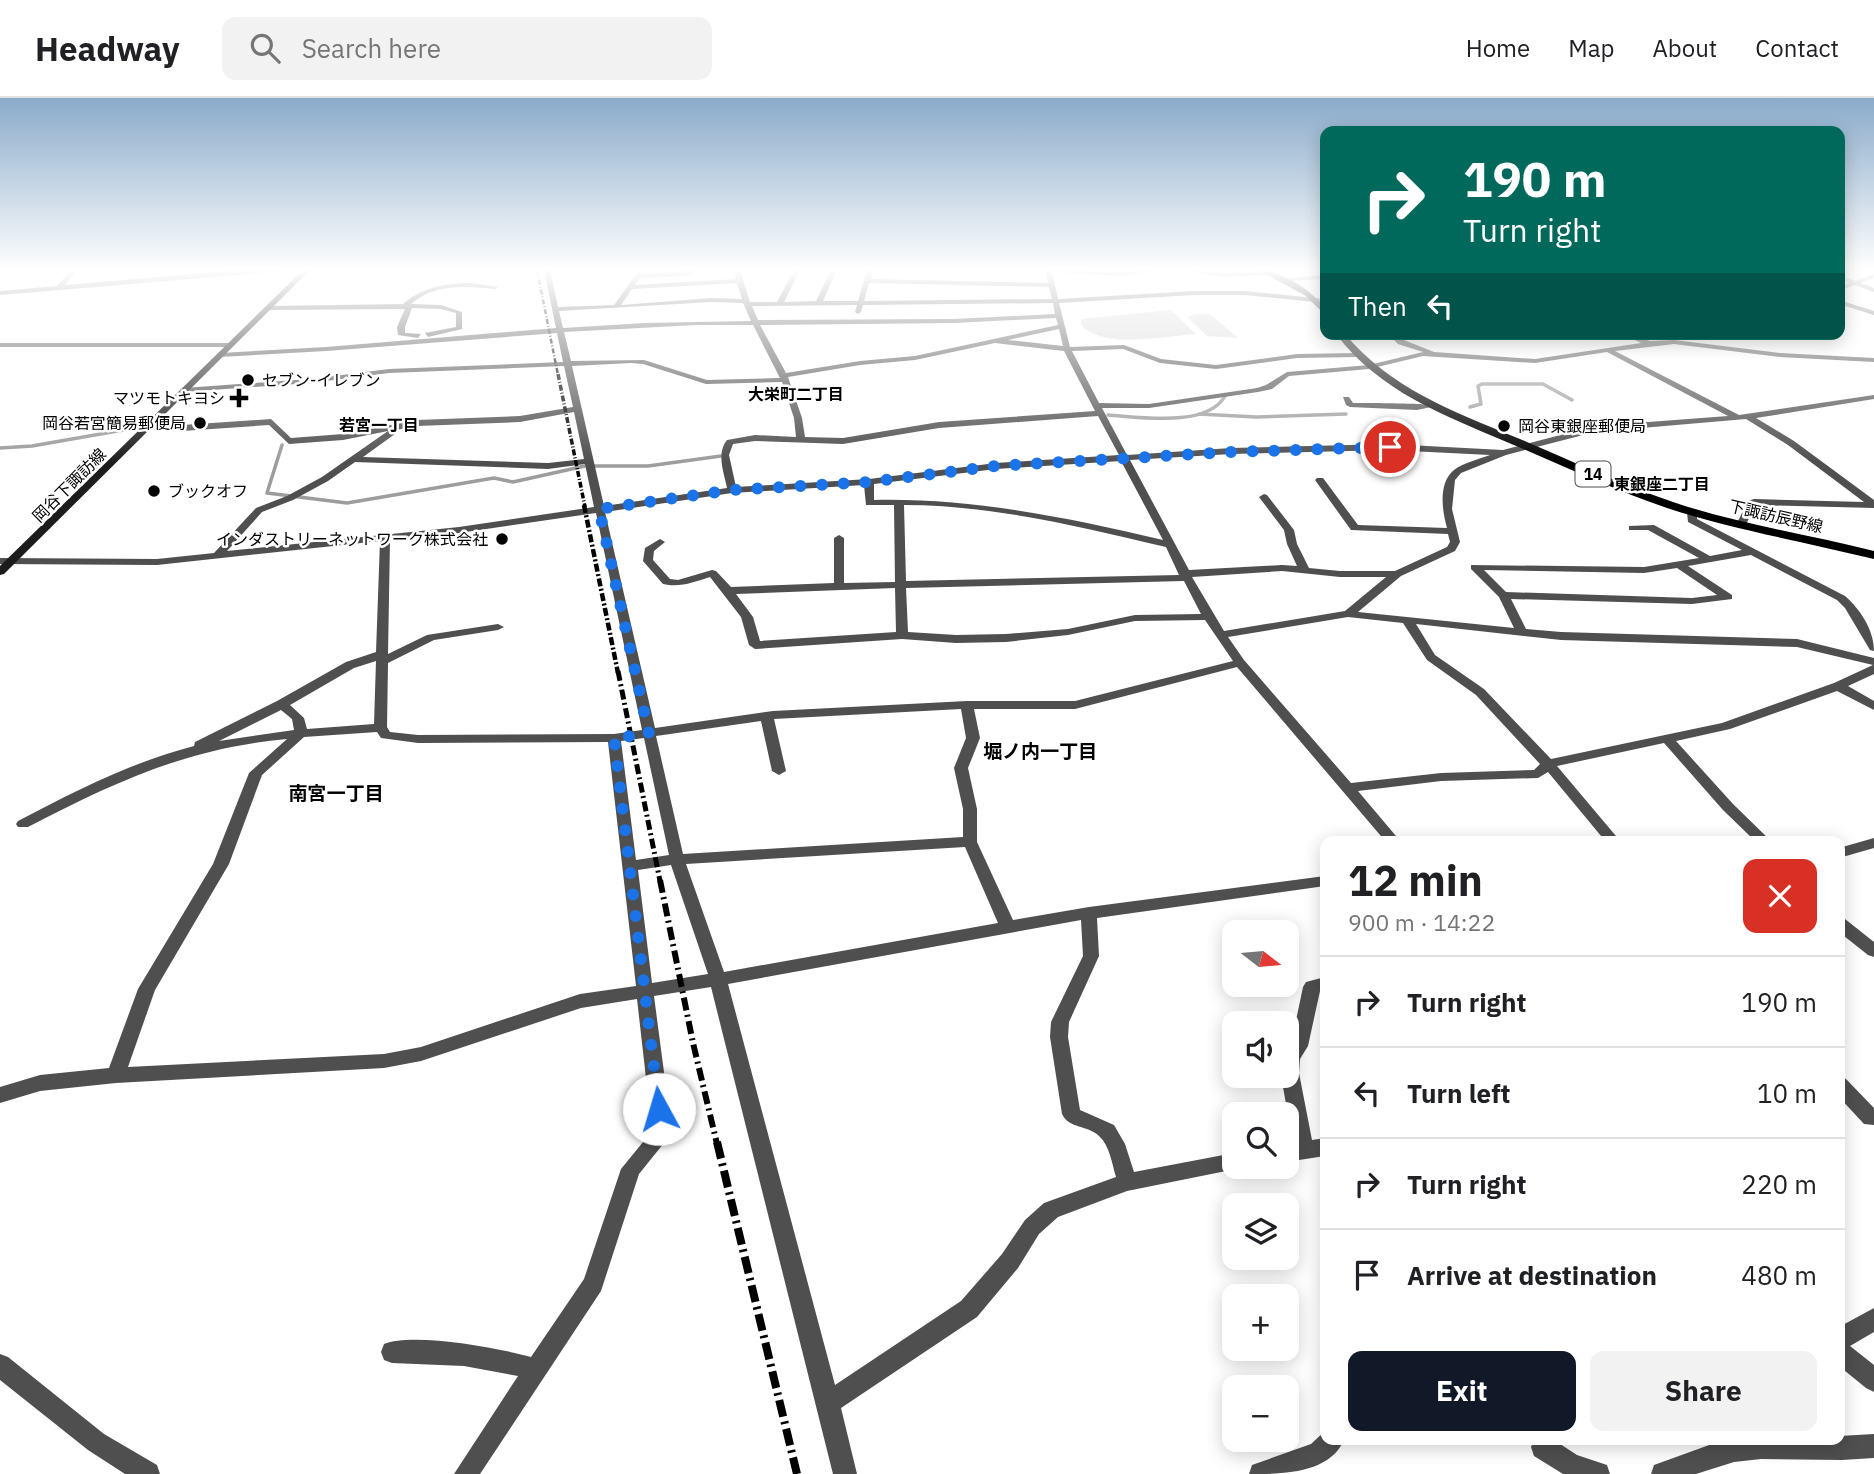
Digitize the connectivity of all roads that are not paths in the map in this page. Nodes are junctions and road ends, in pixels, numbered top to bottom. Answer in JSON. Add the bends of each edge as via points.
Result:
{"nodes":[{"id":1,"x":241,"y":334,"type":"edge"},
{"id":2,"x":402,"y":334,"type":"edge"},
{"id":3,"x":434,"y":334,"type":"edge"},
{"id":4,"x":505,"y":334,"type":"edge"},
{"id":5,"x":562,"y":334,"type":"edge"},
{"id":6,"x":760,"y":334,"type":"edge"},
{"id":7,"x":1019,"y":334,"type":"edge"},
{"id":8,"x":1062,"y":334,"type":"edge"},
{"id":9,"x":421,"y":339,"type":"junction"},
{"id":10,"x":990,"y":340,"type":"junction"},
{"id":11,"x":1345,"y":340,"type":"edge"},
{"id":12,"x":1398,"y":340,"type":"edge"},
{"id":13,"x":1640,"y":340,"type":"edge"},
{"id":14,"x":1649,"y":344,"type":"junction"},
{"id":15,"x":0,"y":345,"type":"edge"},
{"id":16,"x":230,"y":345,"type":"junction"},
{"id":17,"x":1067,"y":349,"type":"junction"},
{"id":18,"x":1606,"y":349,"type":"junction"},
{"id":19,"x":1437,"y":354,"type":"junction"},
{"id":20,"x":220,"y":355,"type":"junction"},
{"id":21,"x":1356,"y":355,"type":"junction"},
{"id":22,"x":1874,"y":360,"type":"edge"},
{"id":23,"x":569,"y":365,"type":"junction"},
{"id":24,"x":1369,"y":367,"type":"junction"},
{"id":25,"x":783,"y":378,"type":"junction"},
{"id":26,"x":184,"y":390,"type":"junction"},
{"id":27,"x":1874,"y":397,"type":"edge"},
{"id":28,"x":1346,"y":399,"type":"dead end"},
{"id":29,"x":1432,"y":406,"type":"junction"},
{"id":30,"x":578,"y":409,"type":"junction"},
{"id":31,"x":1097,"y":409,"type":"junction"},
{"id":32,"x":1743,"y":417,"type":"junction"},
{"id":33,"x":147,"y":427,"type":"junction"},
{"id":34,"x":391,"y":427,"type":"junction"},
{"id":35,"x":801,"y":440,"type":"junction"},
{"id":36,"x":1525,"y":445,"type":"junction"},
{"id":37,"x":1503,"y":453,"type":"junction"},
{"id":38,"x":1123,"y":457,"type":"junction"},
{"id":39,"x":351,"y":459,"type":"junction"},
{"id":40,"x":590,"y":461,"type":"junction"},
{"id":41,"x":1320,"y":480,"type":"dead end"},
{"id":42,"x":869,"y":482,"type":"junction"},
{"id":43,"x":732,"y":490,"type":"junction"},
{"id":44,"x":1264,"y":497,"type":"dead end"},
{"id":45,"x":899,"y":502,"type":"junction"},
{"id":46,"x":1874,"y":505,"type":"edge"},
{"id":47,"x":599,"y":509,"type":"junction"},
{"id":48,"x":1692,"y":512,"type":"junction"},
{"id":49,"x":1741,"y":525,"type":"junction"},
{"id":50,"x":1633,"y":528,"type":"dead end"},
{"id":51,"x":1452,"y":531,"type":"junction"},
{"id":52,"x":839,"y":538,"type":"dead end"},
{"id":53,"x":385,"y":539,"type":"junction"},
{"id":54,"x":660,"y":542,"type":"dead end"},
{"id":55,"x":1169,"y":545,"type":"junction"},
{"id":56,"x":1750,"y":552,"type":"junction"},
{"id":57,"x":1874,"y":555,"type":"edge"},
{"id":58,"x":217,"y":556,"type":"junction"},
{"id":59,"x":1709,"y":559,"type":"junction"},
{"id":60,"x":6,"y":561,"type":"edge"},
{"id":61,"x":1677,"y":563,"type":"junction"},
{"id":62,"x":1304,"y":569,"type":"junction"},
{"id":63,"x":0,"y":572,"type":"edge"},
{"id":64,"x":1397,"y":574,"type":"junction"},
{"id":65,"x":1186,"y":576,"type":"junction"},
{"id":66,"x":900,"y":586,"type":"junction"},
{"id":67,"x":839,"y":587,"type":"junction"},
{"id":68,"x":728,"y":591,"type":"junction"},
{"id":69,"x":1503,"y":595,"type":"junction"},
{"id":70,"x":1348,"y":614,"type":"junction"},
{"id":71,"x":1208,"y":617,"type":"junction"},
{"id":72,"x":1407,"y":620,"type":"junction"},
{"id":73,"x":498,"y":627,"type":"dead end"},
{"id":74,"x":1522,"y":632,"type":"junction"},
{"id":75,"x":902,"y":635,"type":"junction"},
{"id":76,"x":1220,"y":635,"type":"junction"},
{"id":77,"x":1874,"y":647,"type":"edge"},
{"id":78,"x":381,"y":658,"type":"junction"},
{"id":79,"x":1874,"y":662,"type":"edge"},
{"id":80,"x":1240,"y":663,"type":"junction"},
{"id":81,"x":1874,"y":669,"type":"edge"},
{"id":82,"x":1838,"y":686,"type":"junction"},
{"id":83,"x":282,"y":704,"type":"junction"},
{"id":84,"x":967,"y":705,"type":"junction"},
{"id":85,"x":1874,"y":706,"type":"edge"},
{"id":86,"x":767,"y":716,"type":"junction"},
{"id":87,"x":380,"y":727,"type":"junction"},
{"id":88,"x":301,"y":733,"type":"junction"},
{"id":89,"x":649,"y":734,"type":"junction"},
{"id":90,"x":614,"y":738,"type":"junction"},
{"id":91,"x":1667,"y":739,"type":"junction"},
{"id":92,"x":185,"y":752,"type":"junction"},
{"id":93,"x":1548,"y":764,"type":"junction"},
{"id":94,"x":779,"y":771,"type":"dead end"},
{"id":95,"x":1350,"y":787,"type":"junction"},
{"id":96,"x":23,"y":824,"type":"dead end"},
{"id":97,"x":1389,"y":836,"type":"edge"},
{"id":98,"x":1609,"y":836,"type":"edge"},
{"id":99,"x":1759,"y":836,"type":"edge"},
{"id":100,"x":970,"y":842,"type":"junction"},
{"id":101,"x":1874,"y":843,"type":"edge"},
{"id":102,"x":1845,"y":851,"type":"edge"},
{"id":103,"x":677,"y":859,"type":"junction"},
{"id":104,"x":630,"y":866,"type":"junction"},
{"id":105,"x":1320,"y":882,"type":"edge"},
{"id":106,"x":1089,"y":913,"type":"junction"},
{"id":107,"x":1009,"y":926,"type":"junction"},
{"id":108,"x":1845,"y":928,"type":"edge"},
{"id":109,"x":1874,"y":951,"type":"edge"},
{"id":110,"x":718,"y":979,"type":"junction"},
{"id":111,"x":1320,"y":985,"type":"edge"},
{"id":112,"x":646,"y":989,"type":"junction"},
{"id":113,"x":116,"y":1075,"type":"junction"},
{"id":114,"x":1845,"y":1090,"type":"edge"},
{"id":115,"x":0,"y":1095,"type":"edge"},
{"id":116,"x":1292,"y":1102,"type":"edge"},
{"id":117,"x":1871,"y":1118,"type":"dead end"},
{"id":118,"x":1320,"y":1148,"type":"edge"},
{"id":119,"x":1299,"y":1150,"type":"edge"},
{"id":120,"x":1222,"y":1165,"type":"edge"},
{"id":121,"x":1127,"y":1182,"type":"junction"},
{"id":122,"x":1874,"y":1319,"type":"edge"},
{"id":123,"x":1845,"y":1336,"type":"edge"},
{"id":124,"x":392,"y":1352,"type":"dead end"},
{"id":125,"x":1845,"y":1356,"type":"edge"},
{"id":126,"x":0,"y":1364,"type":"edge"},
{"id":127,"x":536,"y":1370,"type":"junction"},
{"id":128,"x":1874,"y":1380,"type":"edge"},
{"id":129,"x":828,"y":1403,"type":"junction"},
{"id":130,"x":1327,"y":1445,"type":"edge"},
{"id":131,"x":1543,"y":1447,"type":"dead end"},
{"id":132,"x":1874,"y":1447,"type":"edge"},
{"id":133,"x":148,"y":1474,"type":"edge"},
{"id":134,"x":466,"y":1474,"type":"edge"},
{"id":135,"x":845,"y":1474,"type":"edge"},
{"id":136,"x":1261,"y":1474,"type":"edge"},
{"id":137,"x":1598,"y":1474,"type":"edge"},
{"id":138,"x":1663,"y":1474,"type":"edge"}],
"edges":[{"from":1,"to":16,"type":"main road","name":"岡谷下諏訪線"},
{"from":2,"to":9,"type":"street"},
{"from":3,"to":9,"type":"street"},
{"from":4,"to":9,"type":"street"},
{"from":5,"to":23,"type":"street"},
{"from":6,"to":25,"type":"street"},
{"from":7,"to":10,"type":"street"},
{"from":8,"to":17,"type":"street"},
{"from":9,"to":20,"type":"street"},
{"from":10,"to":17,"type":"street"},
{"from":10,"to":25,"type":"street","via":[[915,358],[838,366]]},
{"from":11,"to":21,"type":"main road","name":"下諏訪辰野線","number":"14"},
{"from":12,"to":19,"type":"street"},
{"from":13,"to":14,"type":"street"},
{"from":14,"to":18,"type":"street"},
{"from":14,"to":22,"type":"street","via":[[1674,342]]},
{"from":15,"to":16,"type":"street"},
{"from":16,"to":20,"type":"main road","name":"岡谷下諏訪線"},
{"from":17,"to":21,"type":"street","via":[[1124,347],[1160,361],[1216,367],[1297,356]]},
{"from":17,"to":31,"type":"street"},
{"from":18,"to":19,"type":"street","via":[[1528,361]]},
{"from":18,"to":32,"type":"street"},
{"from":19,"to":24,"type":"street"},
{"from":20,"to":26,"type":"main road","name":"岡谷下諏訪線"},
{"from":21,"to":24,"type":"main road","name":"下諏訪辰野線","number":"14"},
{"from":23,"to":25,"type":"street","via":[[639,361],[706,382]]},
{"from":23,"to":26,"type":"street","via":[[388,371],[310,382]]},
{"from":23,"to":30,"type":"street"},
{"from":24,"to":29,"type":"main road","name":"下諏訪辰野線","number":"14"},
{"from":24,"to":31,"type":"street","via":[[1287,374],[1258,390],[1149,407]]},
{"from":25,"to":35,"type":"street","via":[[800,422]]},
{"from":26,"to":33,"type":"main road","name":"岡谷下諏訪線"},
{"from":27,"to":32,"type":"street"},
{"from":28,"to":29,"type":"street","via":[[1350,405]]},
{"from":29,"to":36,"type":"main road","name":"下諏訪辰野線","number":"14"},
{"from":30,"to":34,"type":"street","via":[[520,419]]},
{"from":30,"to":40,"type":"street"},
{"from":31,"to":35,"type":"street","via":[[939,425],[843,441]]},
{"from":31,"to":38,"type":"street"},
{"from":32,"to":36,"type":"street","via":[[1595,429]]},
{"from":32,"to":46,"type":"street","via":[[1791,443]]},
{"from":33,"to":34,"type":"street","via":[[271,422],[289,441]]},
{"from":33,"to":60,"type":"main road","name":"岡谷下諏訪線"},
{"from":34,"to":39,"type":"street","via":[[392,432]]},
{"from":35,"to":43,"type":"street","via":[[730,442],[724,454]]},
{"from":36,"to":37,"type":"street"},
{"from":36,"to":48,"type":"main road","name":"下諏訪辰野線","number":"14"},
{"from":37,"to":38,"type":"street","via":[[1390,447]]},
{"from":37,"to":51,"type":"street","via":[[1458,471],[1450,480],[1447,509]]},
{"from":38,"to":42,"type":"street"},
{"from":38,"to":55,"type":"street"},
{"from":39,"to":40,"type":"street","via":[[548,466]]},
{"from":39,"to":58,"type":"street","via":[[290,498],[259,510]]},
{"from":40,"to":47,"type":"street"},
{"from":41,"to":51,"type":"street","via":[[1355,528]]},
{"from":42,"to":43,"type":"street"},
{"from":42,"to":45,"type":"street","via":[[869,503]]},
{"from":43,"to":47,"type":"street"},
{"from":44,"to":62,"type":"street","via":[[1289,530]]},
{"from":45,"to":55,"type":"street","via":[[1042,514]]},
{"from":45,"to":66,"type":"street"},
{"from":46,"to":49,"type":"street","via":[[1754,502]]},
{"from":47,"to":53,"type":"street"},
{"from":47,"to":89,"type":"street"},
{"from":48,"to":49,"type":"main road","name":"下諏訪辰野線","number":"14"},
{"from":48,"to":56,"type":"street","via":[[1692,520]]},
{"from":49,"to":57,"type":"main road","name":"下諏訪辰野線","number":"14"},
{"from":50,"to":59,"type":"street","via":[[1650,527]]},
{"from":51,"to":64,"type":"street","via":[[1455,542],[1451,549]]},
{"from":52,"to":67,"type":"street"},
{"from":53,"to":58,"type":"street"},
{"from":53,"to":78,"type":"street"},
{"from":54,"to":68,"type":"street","via":[[649,550],[648,561],[667,582],[712,573]]},
{"from":55,"to":65,"type":"street"},
{"from":56,"to":59,"type":"street"},
{"from":56,"to":77,"type":"street","via":[[1841,598]]},
{"from":58,"to":60,"type":"street","via":[[128,564]]},
{"from":59,"to":61,"type":"street"},
{"from":60,"to":63,"type":"main road","name":"岡谷下諏訪線"},
{"from":61,"to":69,"type":"street","via":[[1644,570],[1475,567]]},
{"from":61,"to":69,"type":"street","via":[[1728,597],[1681,601]]},
{"from":62,"to":64,"type":"street"},
{"from":62,"to":65,"type":"street","via":[[1247,568]]},
{"from":64,"to":70,"type":"street"},
{"from":65,"to":66,"type":"street"},
{"from":65,"to":71,"type":"street"},
{"from":66,"to":67,"type":"street"},
{"from":66,"to":75,"type":"street"},
{"from":67,"to":68,"type":"street"},
{"from":68,"to":75,"type":"street","via":[[747,617],[755,645]]},
{"from":69,"to":74,"type":"street"},
{"from":70,"to":72,"type":"street"},
{"from":70,"to":76,"type":"street"},
{"from":71,"to":75,"type":"street","via":[[1135,618],[1068,632],[1006,638]]},
{"from":71,"to":76,"type":"street"},
{"from":72,"to":74,"type":"street"},
{"from":72,"to":93,"type":"street","via":[[1431,657],[1480,692]]},
{"from":73,"to":78,"type":"street","via":[[430,637]]},
{"from":74,"to":79,"type":"street","via":[[1797,643]]},
{"from":76,"to":80,"type":"street"},
{"from":78,"to":83,"type":"street","via":[[350,665]]},
{"from":78,"to":87,"type":"street"},
{"from":80,"to":84,"type":"street","via":[[1075,705]]},
{"from":80,"to":95,"type":"street"},
{"from":81,"to":82,"type":"street"},
{"from":82,"to":85,"type":"street"},
{"from":82,"to":91,"type":"street","via":[[1725,726]]},
{"from":83,"to":88,"type":"street","via":[[298,718]]},
{"from":83,"to":92,"type":"street"},
{"from":84,"to":86,"type":"street"},
{"from":84,"to":100,"type":"street","via":[[973,738],[961,768],[970,809]]},
{"from":86,"to":89,"type":"street"},
{"from":86,"to":94,"type":"street"},
{"from":87,"to":88,"type":"street"},
{"from":87,"to":90,"type":"street","via":[[386,735],[418,739]]},
{"from":88,"to":92,"type":"street"},
{"from":88,"to":113,"type":"street","via":[[256,773],[221,864],[148,989]]},
{"from":89,"to":90,"type":"street"},
{"from":89,"to":103,"type":"street"},
{"from":90,"to":104,"type":"street"},
{"from":91,"to":93,"type":"street"},
{"from":91,"to":99,"type":"street"},
{"from":92,"to":96,"type":"street","via":[[115,777]]},
{"from":93,"to":95,"type":"street","via":[[1538,774],[1441,777]]},
{"from":93,"to":98,"type":"street"},
{"from":95,"to":97,"type":"street"},
{"from":100,"to":103,"type":"street"},
{"from":100,"to":107,"type":"street"},
{"from":101,"to":102,"type":"street"},
{"from":103,"to":104,"type":"street"},
{"from":103,"to":110,"type":"street"},
{"from":104,"to":112,"type":"street"},
{"from":105,"to":106,"type":"street"},
{"from":106,"to":107,"type":"street"},
{"from":106,"to":121,"type":"street","via":[[1091,956],[1060,1022],[1059,1037],[1072,1114],[1110,1135]]},
{"from":107,"to":110,"type":"street"},
{"from":108,"to":109,"type":"street"},
{"from":110,"to":112,"type":"street"},
{"from":110,"to":129,"type":"street"},
{"from":111,"to":116,"type":"street","via":[[1312,988],[1299,1046],[1291,1057]]},
{"from":112,"to":113,"type":"street","via":[[580,1001],[421,1054]]},
{"from":112,"to":127,"type":"street","via":[[662,1133],[631,1170],[593,1284]]},
{"from":113,"to":115,"type":"street","via":[[40,1083]]},
{"from":114,"to":117,"type":"street"},
{"from":118,"to":119,"type":"street"},
{"from":120,"to":121,"type":"street"},
{"from":121,"to":129,"type":"street","via":[[1051,1210],[1032,1227],[969,1309]]},
{"from":122,"to":123,"type":"street"},
{"from":124,"to":127,"type":"street","via":[[471,1353]]},
{"from":125,"to":128,"type":"street"},
{"from":126,"to":133,"type":"street","via":[[96,1442]]},
{"from":127,"to":134,"type":"street"},
{"from":129,"to":135,"type":"street"},
{"from":130,"to":136,"type":"street","via":[[1320,1453]]},
{"from":131,"to":137,"type":"street","via":[[1571,1465]]},
{"from":132,"to":138,"type":"street","via":[[1747,1448],[1718,1452]]}]}
